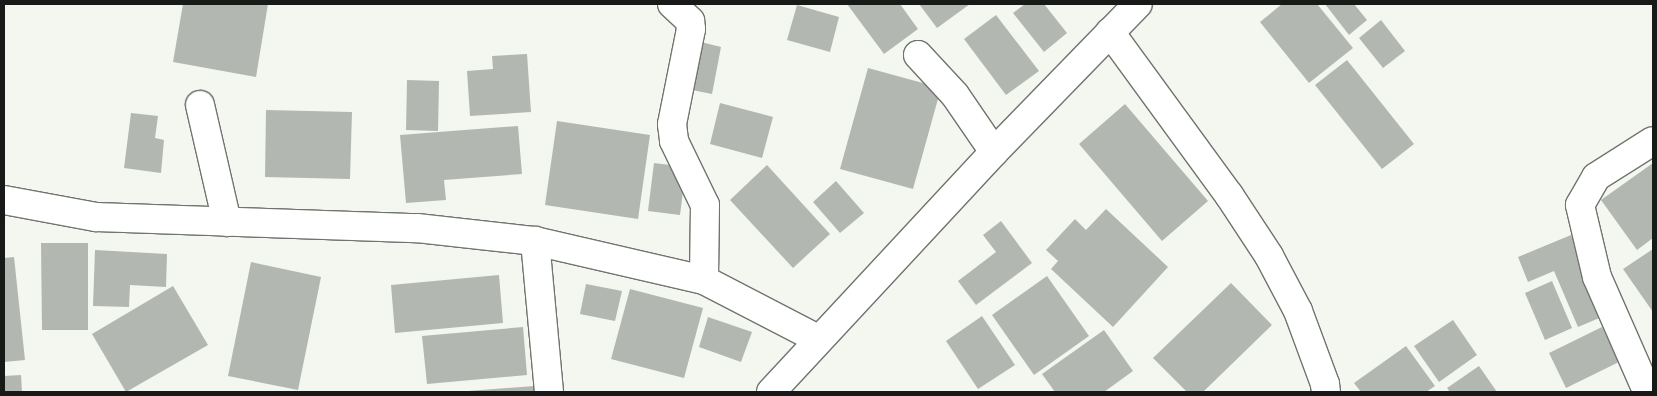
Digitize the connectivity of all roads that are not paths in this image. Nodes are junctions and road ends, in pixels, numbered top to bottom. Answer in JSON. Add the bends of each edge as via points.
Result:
{"nodes":[{"id":1,"x":672,"y":4,"type":"edge"},
{"id":2,"x":1138,"y":4,"type":"edge"},
{"id":3,"x":1110,"y":32,"type":"junction"},
{"id":4,"x":918,"y":55,"type":"dead end"},
{"id":5,"x":200,"y":105,"type":"dead end"},
{"id":6,"x":1653,"y":141,"type":"edge"},
{"id":7,"x":994,"y":152,"type":"junction"},
{"id":8,"x":4,"y":200,"type":"edge"},
{"id":9,"x":226,"y":222,"type":"junction"},
{"id":10,"x":536,"y":241,"type":"junction"},
{"id":11,"x":704,"y":280,"type":"junction"},
{"id":12,"x":818,"y":339,"type":"junction"},
{"id":13,"x":1642,"y":384,"type":"edge"},
{"id":14,"x":549,"y":392,"type":"edge"},
{"id":15,"x":771,"y":392,"type":"edge"},
{"id":16,"x":1326,"y":392,"type":"edge"}],
"edges":[{"from":1,"to":11,"type":"street","via":[[690,21],[691,29],[672,124],[674,141],[705,205]]},
{"from":2,"to":3,"type":"street"},
{"from":3,"to":7,"type":"street"},
{"from":3,"to":16,"type":"street","via":[[1229,195],[1269,256],[1298,311]]},
{"from":4,"to":7,"type":"street","via":[[955,95]]},
{"from":5,"to":9,"type":"street"},
{"from":6,"to":13,"type":"street","via":[[1596,177],[1580,205],[1597,277]]},
{"from":7,"to":12,"type":"street"},
{"from":8,"to":9,"type":"street","via":[[96,217]]},
{"from":9,"to":10,"type":"street","via":[[417,228]]},
{"from":10,"to":11,"type":"street"},
{"from":10,"to":14,"type":"street"},
{"from":11,"to":12,"type":"street"},
{"from":12,"to":15,"type":"street"}]}
